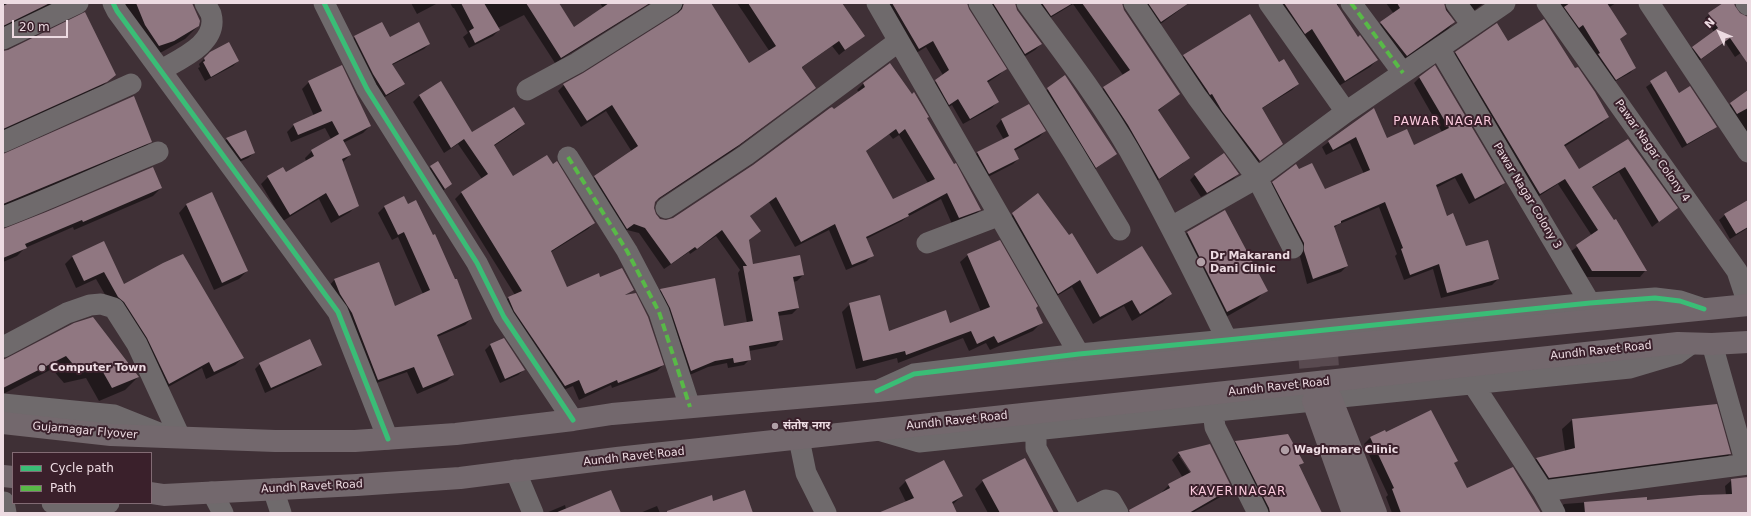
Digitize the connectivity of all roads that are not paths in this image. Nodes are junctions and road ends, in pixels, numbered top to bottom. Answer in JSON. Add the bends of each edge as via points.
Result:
{"nodes":[{"id":1,"x":78,"y":3,"type":"edge"},
{"id":2,"x":113,"y":3,"type":"edge"},
{"id":3,"x":205,"y":3,"type":"edge"},
{"id":4,"x":324,"y":3,"type":"edge"},
{"id":5,"x":672,"y":3,"type":"edge"},
{"id":6,"x":876,"y":3,"type":"edge"},
{"id":7,"x":978,"y":3,"type":"edge"},
{"id":8,"x":1027,"y":3,"type":"edge"},
{"id":9,"x":1134,"y":3,"type":"edge"},
{"id":10,"x":1269,"y":3,"type":"edge"},
{"id":11,"x":1351,"y":3,"type":"edge"},
{"id":12,"x":1456,"y":3,"type":"edge"},
{"id":13,"x":1505,"y":3,"type":"edge"},
{"id":14,"x":1547,"y":3,"type":"edge"},
{"id":15,"x":1649,"y":3,"type":"edge"},
{"id":16,"x":1472,"y":25,"type":"junction"},
{"id":17,"x":3,"y":39,"type":"edge"},
{"id":18,"x":898,"y":41,"type":"junction"},
{"id":19,"x":1439,"y":48,"type":"junction"},
{"id":20,"x":161,"y":70,"type":"junction"},
{"id":21,"x":1403,"y":73,"type":"junction"},
{"id":22,"x":130,"y":84,"type":"dead end"},
{"id":23,"x":527,"y":90,"type":"dead end"},
{"id":24,"x":1346,"y":112,"type":"junction"},
{"id":25,"x":3,"y":142,"type":"edge"},
{"id":26,"x":158,"y":152,"type":"dead end"},
{"id":27,"x":1748,"y":152,"type":"edge"},
{"id":28,"x":568,"y":157,"type":"dead end"},
{"id":29,"x":1257,"y":178,"type":"junction"},
{"id":30,"x":666,"y":208,"type":"dead end"},
{"id":31,"x":998,"y":216,"type":"junction"},
{"id":32,"x":3,"y":217,"type":"edge"},
{"id":33,"x":1171,"y":227,"type":"junction"},
{"id":34,"x":1120,"y":230,"type":"dead end"},
{"id":35,"x":928,"y":243,"type":"dead end"},
{"id":36,"x":1293,"y":248,"type":"dead end"},
{"id":37,"x":1590,"y":303,"type":"junction"},
{"id":38,"x":1748,"y":304,"type":"edge"},
{"id":39,"x":1704,"y":309,"type":"junction"},
{"id":40,"x":1228,"y":340,"type":"junction"},
{"id":41,"x":1748,"y":342,"type":"edge"},
{"id":42,"x":1702,"y":344,"type":"junction"},
{"id":43,"x":3,"y":347,"type":"edge"},
{"id":44,"x":1079,"y":354,"type":"junction"},
{"id":45,"x":1473,"y":384,"type":"junction"},
{"id":46,"x":877,"y":391,"type":"junction"},
{"id":47,"x":1321,"y":396,"type":"junction"},
{"id":48,"x":3,"y":404,"type":"edge"},
{"id":49,"x":690,"y":407,"type":"junction"},
{"id":50,"x":1213,"y":411,"type":"junction"},
{"id":51,"x":573,"y":420,"type":"junction"},
{"id":52,"x":3,"y":423,"type":"edge"},
{"id":53,"x":877,"y":430,"type":"junction"},
{"id":54,"x":1036,"y":430,"type":"junction"},
{"id":55,"x":174,"y":436,"type":"junction"},
{"id":56,"x":388,"y":439,"type":"junction"},
{"id":57,"x":799,"y":439,"type":"junction"},
{"id":58,"x":1339,"y":446,"type":"junction"},
{"id":59,"x":1747,"y":464,"type":"edge"},
{"id":60,"x":515,"y":470,"type":"junction"},
{"id":61,"x":273,"y":489,"type":"junction"},
{"id":62,"x":1543,"y":491,"type":"junction"},
{"id":63,"x":212,"y":492,"type":"junction"},
{"id":64,"x":156,"y":495,"type":"edge"},
{"id":65,"x":223,"y":513,"type":"edge"},
{"id":66,"x":281,"y":513,"type":"edge"},
{"id":67,"x":533,"y":513,"type":"edge"},
{"id":68,"x":826,"y":513,"type":"edge"},
{"id":69,"x":1071,"y":513,"type":"edge"},
{"id":70,"x":1080,"y":513,"type":"edge"},
{"id":71,"x":1118,"y":513,"type":"edge"},
{"id":72,"x":1258,"y":513,"type":"edge"},
{"id":73,"x":1353,"y":513,"type":"edge"},
{"id":74,"x":1376,"y":513,"type":"edge"},
{"id":75,"x":1555,"y":513,"type":"edge"}],
"edges":[{"from":1,"to":17,"type":"street"},
{"from":2,"to":20,"type":"street"},
{"from":3,"to":20,"type":"street","via":[[211,15],[210,30],[204,42]]},
{"from":4,"to":51,"type":"street","via":[[367,89],[477,263],[504,317]]},
{"from":5,"to":23,"type":"street","via":[[578,63]]},
{"from":6,"to":18,"type":"street"},
{"from":7,"to":34,"type":"street"},
{"from":8,"to":33,"type":"street","via":[[1086,83],[1128,149]]},
{"from":9,"to":29,"type":"street","via":[[1197,97]]},
{"from":10,"to":24,"type":"street"},
{"from":11,"to":21,"type":"street"},
{"from":12,"to":16,"type":"street"},
{"from":13,"to":16,"type":"street"},
{"from":14,"to":38,"type":"street","name":"Pawar Nagar Colony 4","via":[[1736,270]]},
{"from":15,"to":27,"type":"street"},
{"from":16,"to":19,"type":"street"},
{"from":18,"to":30,"type":"street","via":[[746,155]]},
{"from":18,"to":31,"type":"street"},
{"from":19,"to":21,"type":"street"},
{"from":19,"to":37,"type":"street","name":"Pawar Nagar Colony 3"},
{"from":20,"to":56,"type":"street","via":[[338,312]]},
{"from":21,"to":24,"type":"street"},
{"from":22,"to":25,"type":"street"},
{"from":24,"to":29,"type":"street"},
{"from":26,"to":32,"type":"street"},
{"from":28,"to":49,"type":"street","via":[[627,251],[659,312]]},
{"from":29,"to":33,"type":"street"},
{"from":29,"to":36,"type":"street"},
{"from":31,"to":35,"type":"street"},
{"from":31,"to":44,"type":"street"},
{"from":33,"to":40,"type":"street"},
{"from":37,"to":39,"type":"street","via":[[1655,298],[1680,301]]},
{"from":37,"to":40,"type":"street","via":[[1316,339]]},
{"from":38,"to":39,"type":"main road"},
{"from":39,"to":46,"type":"main road"},
{"from":40,"to":44,"type":"street"},
{"from":41,"to":42,"type":"main road","name":"Aundh Ravet Road"},
{"from":42,"to":45,"type":"street","via":[[1630,368]]},
{"from":42,"to":53,"type":"main road","name":"Aundh Ravet Road","via":[[1670,344]]},
{"from":42,"to":59,"type":"street"},
{"from":43,"to":55,"type":"street","via":[[66,313],[96,304],[114,308],[136,344]]},
{"from":44,"to":46,"type":"street","via":[[914,374]]},
{"from":45,"to":47,"type":"street"},
{"from":45,"to":62,"type":"street"},
{"from":46,"to":49,"type":"main road"},
{"from":47,"to":50,"type":"street"},
{"from":47,"to":58,"type":"main road"},
{"from":48,"to":55,"type":"street","via":[[114,415]]},
{"from":49,"to":51,"type":"main road"},
{"from":50,"to":54,"type":"street"},
{"from":50,"to":72,"type":"street","via":[[1215,427]]},
{"from":51,"to":56,"type":"main road"},
{"from":52,"to":55,"type":"main road","name":"Gujarnagar Flyover","via":[[111,434]]},
{"from":53,"to":54,"type":"street","via":[[919,442]]},
{"from":53,"to":57,"type":"main road","name":"Aundh Ravet Road"},
{"from":54,"to":69,"type":"street","via":[[1036,448]]},
{"from":55,"to":56,"type":"main road","via":[[275,441]]},
{"from":57,"to":60,"type":"main road","name":"Aundh Ravet Road"},
{"from":57,"to":68,"type":"street","via":[[806,473]]},
{"from":58,"to":73,"type":"main road"},
{"from":58,"to":74,"type":"main road"},
{"from":59,"to":62,"type":"street"},
{"from":60,"to":61,"type":"main road","name":"Aundh Ravet Road","via":[[460,478]]},
{"from":60,"to":67,"type":"street"},
{"from":61,"to":63,"type":"main road","name":"Aundh Ravet Road"},
{"from":61,"to":66,"type":"street"},
{"from":62,"to":75,"type":"street"},
{"from":63,"to":64,"type":"main road","name":"Aundh Ravet Road"},
{"from":63,"to":65,"type":"street"},
{"from":70,"to":71,"type":"street","via":[[1106,500],[1111,501]]}]}
